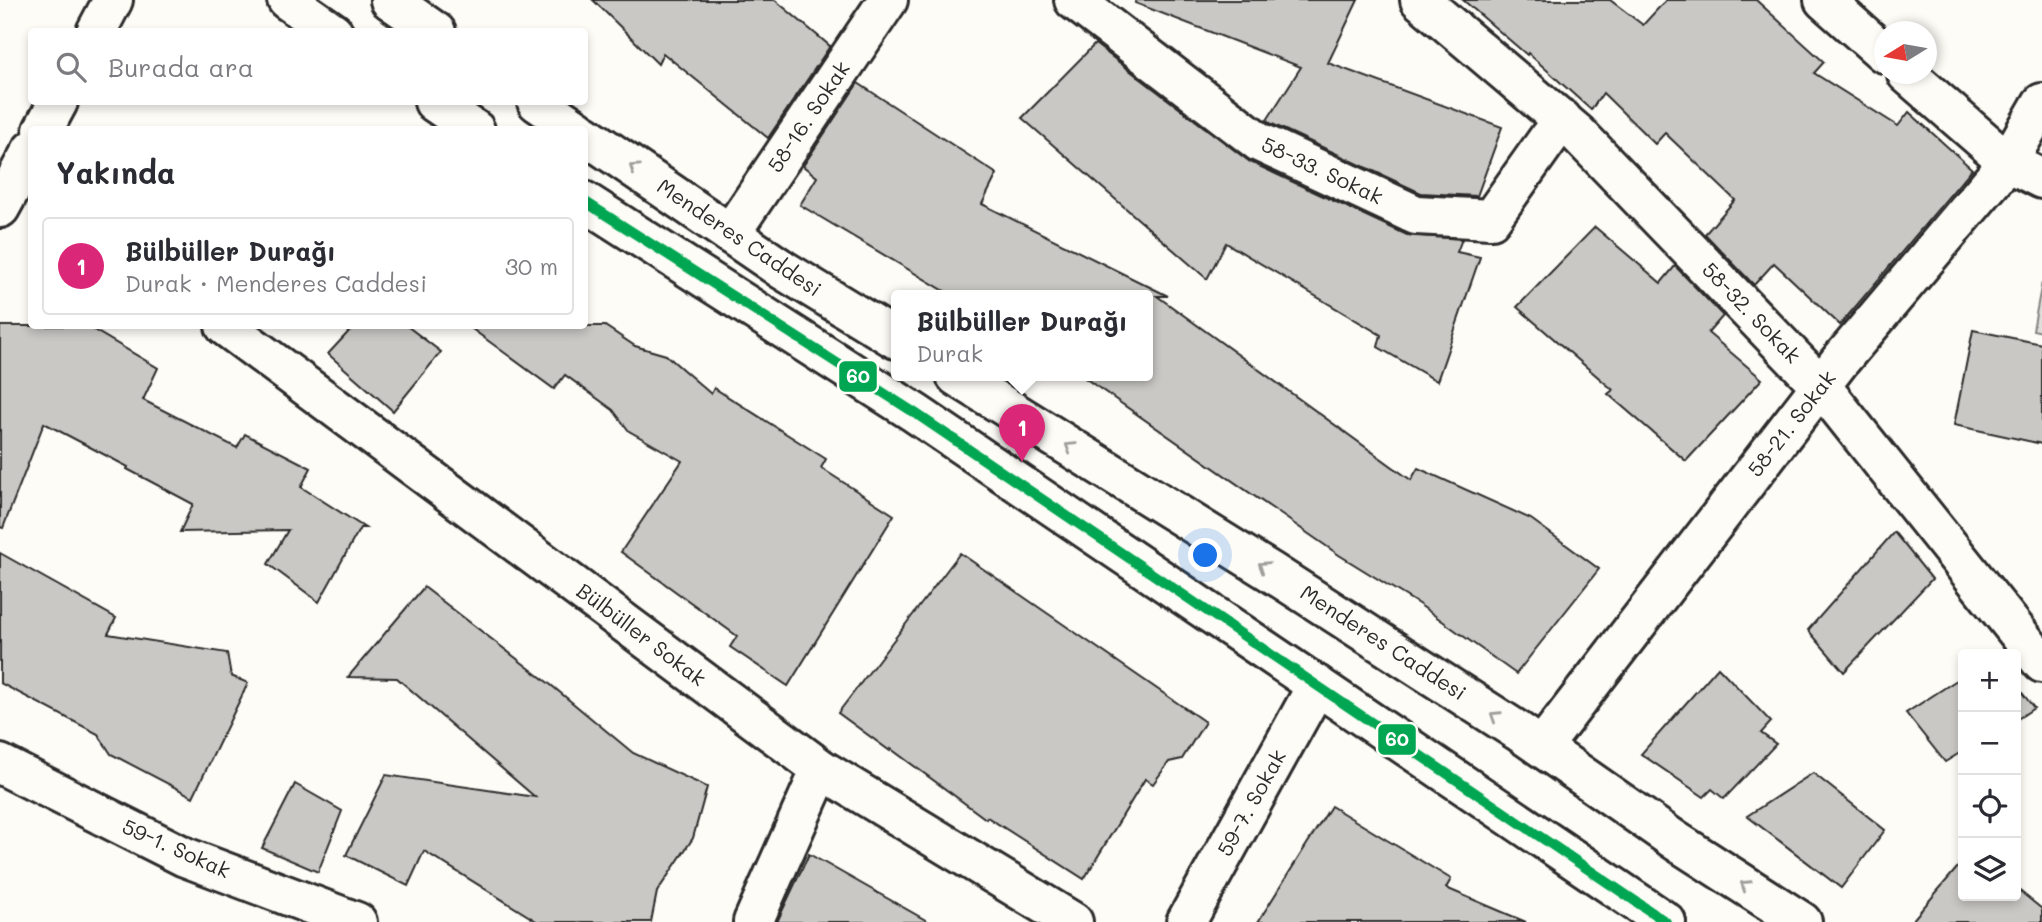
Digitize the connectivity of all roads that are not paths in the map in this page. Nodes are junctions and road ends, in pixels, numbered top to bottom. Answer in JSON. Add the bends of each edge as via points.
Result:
{"nodes":[{"id":1,"x":113,"y":0,"type":"edge"},
{"id":2,"x":287,"y":0,"type":"edge"},
{"id":3,"x":390,"y":0,"type":"edge"},
{"id":4,"x":888,"y":0,"type":"edge"},
{"id":5,"x":1074,"y":0,"type":"edge"},
{"id":6,"x":1420,"y":0,"type":"edge"},
{"id":7,"x":1824,"y":0,"type":"edge"},
{"id":8,"x":98,"y":28,"type":"edge"},
{"id":9,"x":326,"y":28,"type":"edge"},
{"id":10,"x":430,"y":28,"type":"edge"},
{"id":11,"x":1874,"y":43,"type":"edge"},
{"id":12,"x":1918,"y":84,"type":"edge"},
{"id":13,"x":2042,"y":103,"type":"edge"},
{"id":14,"x":56,"y":105,"type":"edge"},
{"id":15,"x":438,"y":105,"type":"edge"},
{"id":16,"x":541,"y":105,"type":"edge"},
{"id":17,"x":1562,"y":119,"type":"junction"},
{"id":18,"x":45,"y":126,"type":"edge"},
{"id":19,"x":469,"y":126,"type":"edge"},
{"id":20,"x":572,"y":126,"type":"edge"},
{"id":21,"x":588,"y":137,"type":"edge"},
{"id":22,"x":28,"y":159,"type":"edge"},
{"id":23,"x":2008,"y":162,"type":"junction"},
{"id":24,"x":2042,"y":179,"type":"edge"},
{"id":25,"x":9,"y":203,"type":"edge"},
{"id":26,"x":588,"y":204,"type":"edge"},
{"id":27,"x":730,"y":234,"type":"junction"},
{"id":28,"x":229,"y":329,"type":"edge"},
{"id":29,"x":891,"y":336,"type":"edge"},
{"id":30,"x":964,"y":381,"type":"edge"},
{"id":31,"x":1821,"y":386,"type":"junction"},
{"id":32,"x":2042,"y":663,"type":"edge"},
{"id":33,"x":1317,"y":685,"type":"junction"},
{"id":34,"x":1542,"y":747,"type":"junction"},
{"id":35,"x":0,"y":764,"type":"edge"},
{"id":36,"x":821,"y":769,"type":"junction"},
{"id":37,"x":1647,"y":917,"type":"edge"},
{"id":38,"x":357,"y":922,"type":"edge"},
{"id":39,"x":753,"y":922,"type":"edge"},
{"id":40,"x":1073,"y":922,"type":"edge"},
{"id":41,"x":1186,"y":922,"type":"edge"},
{"id":42,"x":1802,"y":922,"type":"edge"}],
"edges":[{"from":1,"to":8,"type":"street"},
{"from":2,"to":9,"type":"street"},
{"from":3,"to":10,"type":"street"},
{"from":4,"to":27,"type":"street","name":"58-16. Sokak"},
{"from":5,"to":17,"type":"street","name":"58-33. Sokak","via":[[1259,142],[1416,215],[1491,219]]},
{"from":6,"to":17,"type":"street","name":"58-32. Sokak"},
{"from":7,"to":11,"type":"street"},
{"from":12,"to":23,"type":"street"},
{"from":13,"to":23,"type":"street","name":"58-21. Sokak"},
{"from":14,"to":18,"type":"street"},
{"from":15,"to":19,"type":"street"},
{"from":16,"to":20,"type":"street"},
{"from":17,"to":31,"type":"street","name":"58-32. Sokak"},
{"from":27,"to":21,"type":"street","name":"Menderes Caddesi","one_way":true},
{"from":22,"to":25,"type":"street"},
{"from":23,"to":24,"type":"street"},
{"from":23,"to":31,"type":"street","name":"58-21. Sokak"},
{"from":26,"to":33,"type":"street","via":[[915,413]]},
{"from":27,"to":29,"type":"street","name":"Menderes Caddesi"},
{"from":28,"to":36,"type":"street","name":"Bülbüller Sokak"},
{"from":34,"to":30,"type":"street","name":"Menderes Caddesi","one_way":true},
{"from":31,"to":32,"type":"street","name":"58-32. Sokak"},
{"from":31,"to":34,"type":"street","name":"58-21. Sokak"},
{"from":33,"to":37,"type":"street"},
{"from":33,"to":41,"type":"street","name":"59-7. Sokak"},
{"from":42,"to":34,"type":"street","name":"Menderes Caddesi","one_way":true},
{"from":35,"to":38,"type":"street","name":"59-1. Sokak","via":[[185,857]]},
{"from":36,"to":39,"type":"street"},
{"from":36,"to":40,"type":"street","name":"Bülbüller Sokak"}]}
